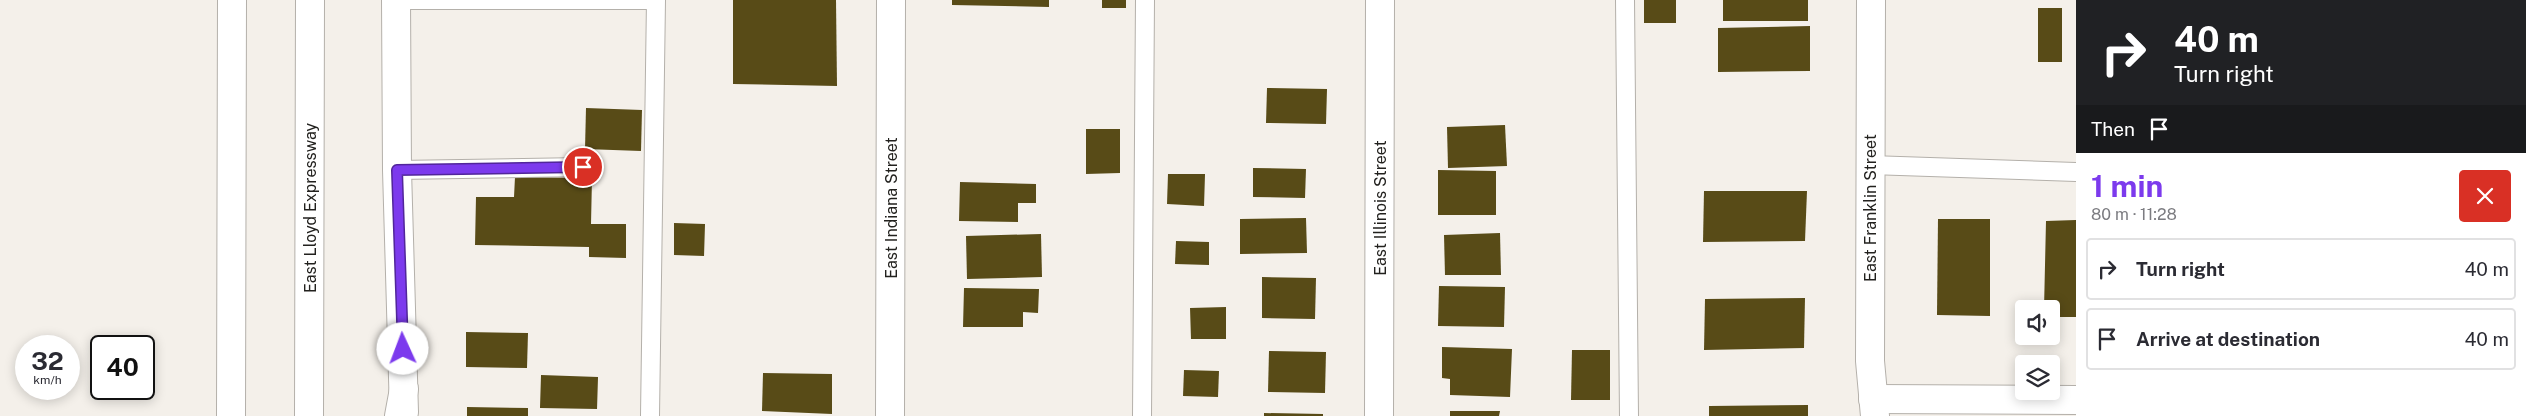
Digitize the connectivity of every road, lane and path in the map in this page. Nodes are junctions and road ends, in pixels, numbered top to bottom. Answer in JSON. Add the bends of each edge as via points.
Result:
{"nodes":[{"id":1,"x":232,"y":0,"type":"edge"},
{"id":2,"x":310,"y":0,"type":"edge"},
{"id":3,"x":396,"y":0,"type":"edge"},
{"id":4,"x":647,"y":0,"type":"edge"},
{"id":5,"x":656,"y":0,"type":"edge"},
{"id":6,"x":891,"y":0,"type":"edge"},
{"id":7,"x":1145,"y":0,"type":"edge"},
{"id":8,"x":1380,"y":0,"type":"edge"},
{"id":9,"x":1625,"y":0,"type":"edge"},
{"id":10,"x":1871,"y":0,"type":"edge"},
{"id":11,"x":1870,"y":165,"type":"junction"},
{"id":12,"x":583,"y":167,"type":"dead end"},
{"id":13,"x":397,"y":170,"type":"junction"},
{"id":14,"x":2076,"y":172,"type":"edge"},
{"id":15,"x":404,"y":389,"type":"junction"},
{"id":16,"x":2069,"y":405,"type":"edge"},
{"id":17,"x":1874,"y":408,"type":"edge"},
{"id":18,"x":231,"y":416,"type":"edge"},
{"id":19,"x":309,"y":416,"type":"edge"},
{"id":20,"x":399,"y":416,"type":"edge"},
{"id":21,"x":404,"y":416,"type":"edge"},
{"id":22,"x":650,"y":416,"type":"edge"},
{"id":23,"x":890,"y":416,"type":"edge"},
{"id":24,"x":1142,"y":416,"type":"edge"},
{"id":25,"x":1379,"y":416,"type":"edge"},
{"id":26,"x":1629,"y":416,"type":"edge"}],
"edges":[{"from":1,"to":18,"type":"main road"},
{"from":2,"to":19,"type":"main road","name":"East Lloyd Expressway"},
{"from":3,"to":4,"type":"lane"},
{"from":3,"to":13,"type":"main road"},
{"from":5,"to":22,"type":"lane"},
{"from":6,"to":23,"type":"main road","name":"East Indiana Street"},
{"from":7,"to":24,"type":"lane"},
{"from":8,"to":25,"type":"main road","name":"East Illinois Street"},
{"from":9,"to":26,"type":"lane"},
{"from":10,"to":11,"type":"main road","name":"East Franklin Street"},
{"from":11,"to":14,"type":"lane"},
{"from":11,"to":17,"type":"main road","name":"East Franklin Street","via":[[1870,361]]},
{"from":12,"to":13,"type":"lane"},
{"from":13,"to":15,"type":"main road"},
{"from":15,"to":20,"type":"main road"},
{"from":15,"to":21,"type":"main road"},
{"from":16,"to":17,"type":"main road"}]}
